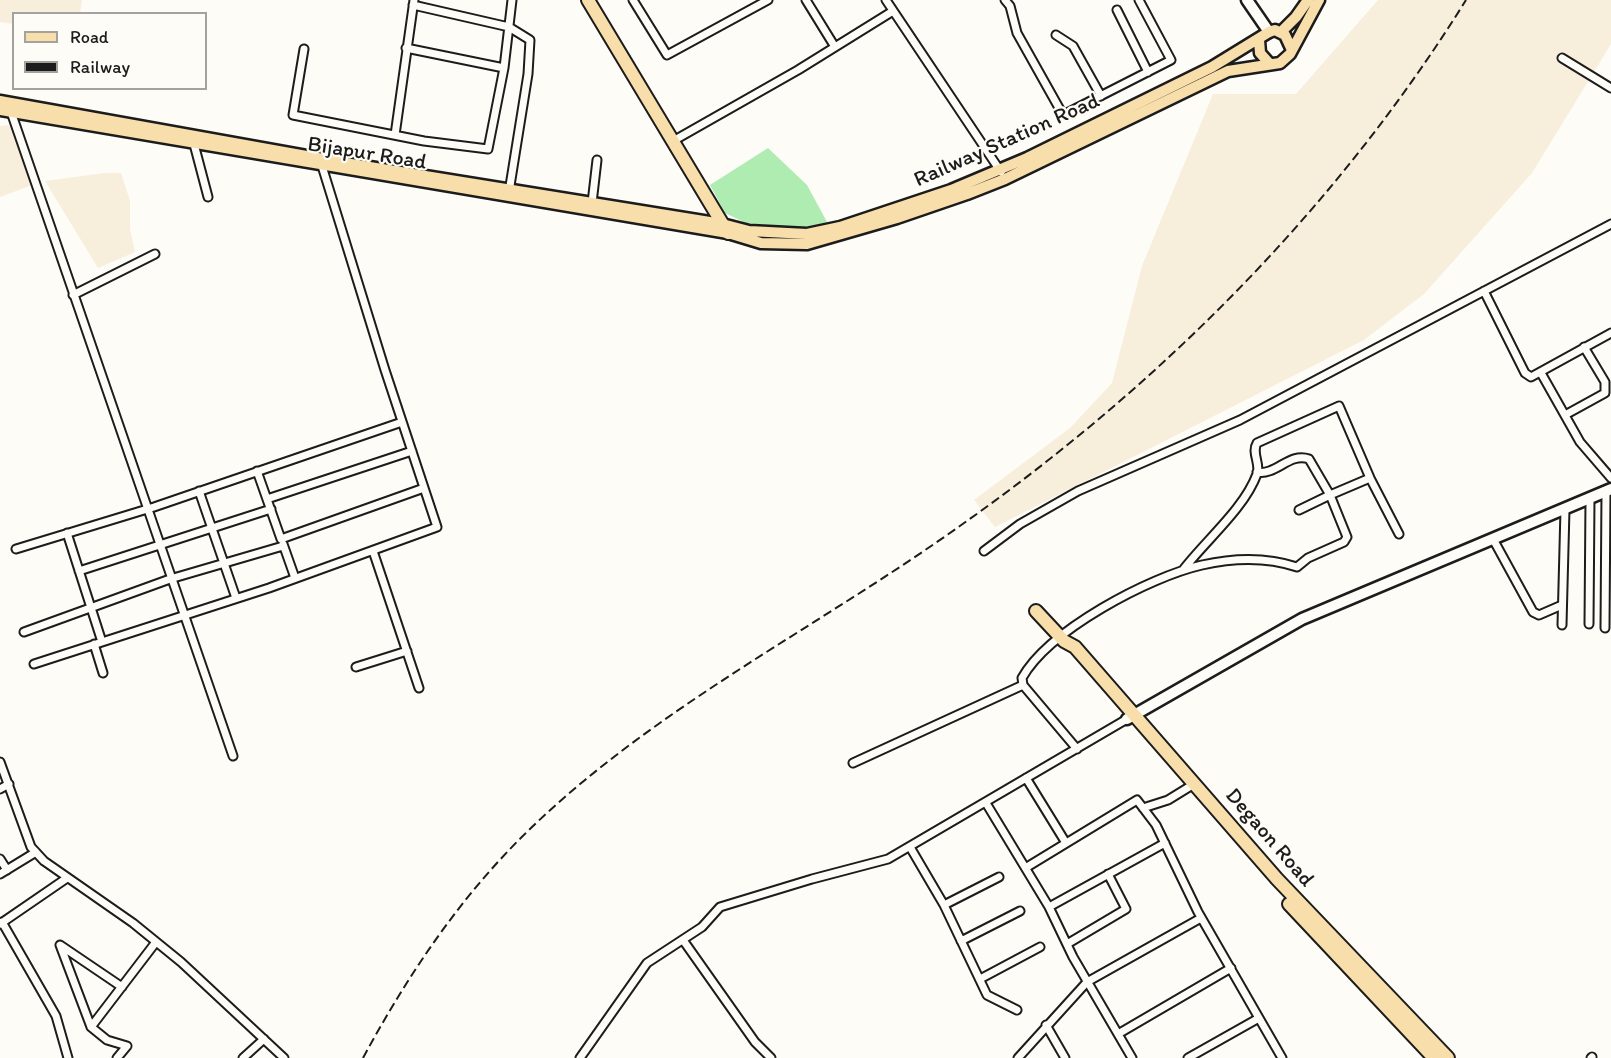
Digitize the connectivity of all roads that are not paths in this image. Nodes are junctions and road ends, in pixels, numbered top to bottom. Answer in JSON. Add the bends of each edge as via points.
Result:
{"nodes":[{"id":1,"x":512,"y":0,"type":"edge"},
{"id":2,"x":588,"y":0,"type":"edge"},
{"id":3,"x":633,"y":0,"type":"edge"},
{"id":4,"x":768,"y":0,"type":"edge"},
{"id":5,"x":806,"y":0,"type":"edge"},
{"id":6,"x":886,"y":0,"type":"edge"},
{"id":7,"x":1005,"y":0,"type":"edge"},
{"id":8,"x":1139,"y":0,"type":"edge"},
{"id":9,"x":1247,"y":0,"type":"edge"},
{"id":10,"x":1308,"y":0,"type":"edge"},
{"id":11,"x":1319,"y":0,"type":"edge"},
{"id":12,"x":414,"y":3,"type":"edge"},
{"id":13,"x":1117,"y":10,"type":"dead end"},
{"id":14,"x":893,"y":11,"type":"junction"},
{"id":15,"x":509,"y":27,"type":"junction"},
{"id":16,"x":1269,"y":32,"type":"junction"},
{"id":17,"x":1281,"y":32,"type":"junction"},
{"id":18,"x":1056,"y":35,"type":"dead end"},
{"id":19,"x":1259,"y":40,"type":"junction"},
{"id":20,"x":836,"y":47,"type":"junction"},
{"id":21,"x":406,"y":48,"type":"junction"},
{"id":22,"x":1291,"y":48,"type":"junction"},
{"id":23,"x":304,"y":49,"type":"dead end"},
{"id":24,"x":1562,"y":58,"type":"dead end"},
{"id":25,"x":1269,"y":63,"type":"junction"},
{"id":26,"x":504,"y":68,"type":"junction"},
{"id":27,"x":1148,"y":72,"type":"junction"},
{"id":28,"x":1611,"y":88,"type":"edge"},
{"id":29,"x":1101,"y":96,"type":"junction"},
{"id":30,"x":5,"y":106,"type":"edge"},
{"id":31,"x":395,"y":135,"type":"junction"},
{"id":32,"x":673,"y":141,"type":"junction"},
{"id":33,"x":194,"y":144,"type":"junction"},
{"id":34,"x":597,"y":160,"type":"dead end"},
{"id":35,"x":322,"y":166,"type":"junction"},
{"id":36,"x":1002,"y":175,"type":"junction"},
{"id":37,"x":509,"y":193,"type":"junction"},
{"id":38,"x":208,"y":197,"type":"dead end"},
{"id":39,"x":592,"y":203,"type":"junction"},
{"id":40,"x":1611,"y":224,"type":"edge"},
{"id":41,"x":725,"y":228,"type":"junction"},
{"id":42,"x":155,"y":254,"type":"dead end"},
{"id":43,"x":1484,"y":291,"type":"junction"},
{"id":44,"x":73,"y":295,"type":"junction"},
{"id":45,"x":1611,"y":333,"type":"edge"},
{"id":46,"x":1584,"y":347,"type":"junction"},
{"id":47,"x":1541,"y":373,"type":"junction"},
{"id":48,"x":1565,"y":415,"type":"junction"},
{"id":49,"x":402,"y":422,"type":"junction"},
{"id":50,"x":412,"y":451,"type":"junction"},
{"id":51,"x":257,"y":471,"type":"junction"},
{"id":52,"x":1257,"y":472,"type":"junction"},
{"id":53,"x":1370,"y":477,"type":"junction"},
{"id":54,"x":1611,"y":478,"type":"edge"},
{"id":55,"x":424,"y":488,"type":"junction"},
{"id":56,"x":1608,"y":490,"type":"edge"},
{"id":57,"x":199,"y":491,"type":"junction"},
{"id":58,"x":1330,"y":495,"type":"junction"},
{"id":59,"x":1590,"y":499,"type":"junction"},
{"id":60,"x":267,"y":500,"type":"junction"},
{"id":61,"x":271,"y":509,"type":"junction"},
{"id":62,"x":1565,"y":509,"type":"junction"},
{"id":63,"x":146,"y":510,"type":"junction"},
{"id":64,"x":1299,"y":510,"type":"dead end"},
{"id":65,"x":212,"y":528,"type":"junction"},
{"id":66,"x":67,"y":534,"type":"junction"},
{"id":67,"x":1399,"y":534,"type":"dead end"},
{"id":68,"x":1493,"y":539,"type":"junction"},
{"id":69,"x":282,"y":542,"type":"junction"},
{"id":70,"x":159,"y":546,"type":"junction"},
{"id":71,"x":16,"y":549,"type":"dead end"},
{"id":72,"x":373,"y":551,"type":"junction"},
{"id":73,"x":984,"y":551,"type":"dead end"},
{"id":74,"x":224,"y":565,"type":"junction"},
{"id":75,"x":79,"y":571,"type":"junction"},
{"id":76,"x":1182,"y":571,"type":"junction"},
{"id":77,"x":295,"y":578,"type":"junction"},
{"id":78,"x":170,"y":579,"type":"junction"},
{"id":79,"x":236,"y":598,"type":"junction"},
{"id":80,"x":1562,"y":605,"type":"junction"},
{"id":81,"x":91,"y":608,"type":"junction"},
{"id":82,"x":1036,"y":610,"type":"dead end"},
{"id":83,"x":183,"y":616,"type":"junction"},
{"id":84,"x":1589,"y":624,"type":"dead end"},
{"id":85,"x":1562,"y":625,"type":"dead end"},
{"id":86,"x":1605,"y":627,"type":"dead end"},
{"id":87,"x":24,"y":632,"type":"dead end"},
{"id":88,"x":1062,"y":639,"type":"junction"},
{"id":89,"x":102,"y":642,"type":"junction"},
{"id":90,"x":94,"y":645,"type":"junction"},
{"id":91,"x":407,"y":651,"type":"junction"},
{"id":92,"x":34,"y":664,"type":"dead end"},
{"id":93,"x":356,"y":667,"type":"dead end"},
{"id":94,"x":103,"y":673,"type":"dead end"},
{"id":95,"x":1023,"y":685,"type":"junction"},
{"id":96,"x":419,"y":688,"type":"dead end"},
{"id":97,"x":1130,"y":717,"type":"junction"},
{"id":98,"x":1077,"y":749,"type":"junction"},
{"id":99,"x":233,"y":756,"type":"dead end"},
{"id":100,"x":0,"y":762,"type":"edge"},
{"id":101,"x":853,"y":763,"type":"dead end"},
{"id":102,"x":1026,"y":778,"type":"junction"},
{"id":103,"x":9,"y":784,"type":"junction"},
{"id":104,"x":1191,"y":786,"type":"junction"},
{"id":105,"x":0,"y":789,"type":"edge"},
{"id":106,"x":986,"y":803,"type":"junction"},
{"id":107,"x":1143,"y":808,"type":"junction"},
{"id":108,"x":1066,"y":843,"type":"junction"},
{"id":109,"x":1164,"y":843,"type":"junction"},
{"id":110,"x":910,"y":847,"type":"junction"},
{"id":111,"x":36,"y":852,"type":"junction"},
{"id":112,"x":0,"y":859,"type":"edge"},
{"id":113,"x":1026,"y":867,"type":"junction"},
{"id":114,"x":3,"y":872,"type":"edge"},
{"id":115,"x":1108,"y":874,"type":"junction"},
{"id":116,"x":999,"y":877,"type":"dead end"},
{"id":117,"x":67,"y":878,"type":"junction"},
{"id":118,"x":944,"y":905,"type":"junction"},
{"id":119,"x":1049,"y":907,"type":"junction"},
{"id":120,"x":1020,"y":911,"type":"dead end"},
{"id":121,"x":1202,"y":918,"type":"junction"},
{"id":122,"x":1,"y":923,"type":"edge"},
{"id":123,"x":684,"y":940,"type":"junction"},
{"id":124,"x":962,"y":941,"type":"junction"},
{"id":125,"x":156,"y":942,"type":"junction"},
{"id":126,"x":1067,"y":944,"type":"junction"},
{"id":127,"x":1040,"y":947,"type":"dead end"},
{"id":128,"x":1231,"y":968,"type":"junction"},
{"id":129,"x":980,"y":979,"type":"junction"},
{"id":130,"x":1087,"y":982,"type":"junction"},
{"id":131,"x":122,"y":987,"type":"junction"},
{"id":132,"x":1017,"y":1010,"type":"dead end"},
{"id":133,"x":1259,"y":1018,"type":"junction"},
{"id":134,"x":1046,"y":1025,"type":"junction"},
{"id":135,"x":91,"y":1027,"type":"junction"},
{"id":136,"x":1118,"y":1034,"type":"junction"},
{"id":137,"x":264,"y":1040,"type":"junction"},
{"id":138,"x":69,"y":1058,"type":"edge"},
{"id":139,"x":117,"y":1058,"type":"edge"},
{"id":140,"x":243,"y":1058,"type":"edge"},
{"id":141,"x":284,"y":1058,"type":"edge"},
{"id":142,"x":580,"y":1058,"type":"edge"},
{"id":143,"x":771,"y":1058,"type":"edge"},
{"id":144,"x":1018,"y":1058,"type":"edge"},
{"id":145,"x":1065,"y":1058,"type":"edge"},
{"id":146,"x":1132,"y":1058,"type":"edge"},
{"id":147,"x":1188,"y":1058,"type":"edge"},
{"id":148,"x":1282,"y":1058,"type":"edge"},
{"id":149,"x":1434,"y":1058,"type":"edge"},
{"id":150,"x":1448,"y":1058,"type":"edge"}],
"edges":[{"from":1,"to":15,"type":"street"},
{"from":2,"to":32,"type":"highway"},
{"from":3,"to":4,"type":"street","via":[[667,55]]},
{"from":5,"to":20,"type":"street"},
{"from":6,"to":14,"type":"street"},
{"from":7,"to":29,"type":"street","via":[[1017,33],[1063,115]]},
{"from":8,"to":27,"type":"street","via":[[1171,60]]},
{"from":9,"to":16,"type":"main road"},
{"from":10,"to":17,"type":"main road"},
{"from":11,"to":22,"type":"main road"},
{"from":12,"to":15,"type":"street"},
{"from":12,"to":21,"type":"street"},
{"from":13,"to":27,"type":"street"},
{"from":14,"to":20,"type":"street"},
{"from":14,"to":36,"type":"street"},
{"from":15,"to":26,"type":"street"},
{"from":15,"to":37,"type":"street","via":[[530,40]]},
{"from":16,"to":17,"type":"main road"},
{"from":16,"to":19,"type":"main road"},
{"from":17,"to":22,"type":"main road"},
{"from":18,"to":29,"type":"street","via":[[1073,46]]},
{"from":19,"to":25,"type":"main road","via":[[1260,53]]},
{"from":19,"to":36,"type":"main road","name":"Railway Station Road"},
{"from":20,"to":32,"type":"street"},
{"from":21,"to":26,"type":"street"},
{"from":21,"to":31,"type":"street"},
{"from":22,"to":25,"type":"main road","via":[[1284,60]]},
{"from":23,"to":31,"type":"street","via":[[293,115]]},
{"from":24,"to":28,"type":"street"},
{"from":25,"to":36,"type":"main road","name":"Railway Station Road","via":[[1228,71]]},
{"from":26,"to":31,"type":"street","via":[[488,149]]},
{"from":27,"to":29,"type":"street"},
{"from":30,"to":33,"type":"main road","name":"Bijapur Road"},
{"from":30,"to":37,"type":"main road"},
{"from":30,"to":44,"type":"street"},
{"from":32,"to":41,"type":"highway"},
{"from":33,"to":35,"type":"main road","name":"Bijapur Road"},
{"from":33,"to":38,"type":"street"},
{"from":34,"to":39,"type":"street"},
{"from":35,"to":37,"type":"main road","name":"Bijapur Road"},
{"from":35,"to":49,"type":"street"},
{"from":36,"to":41,"type":"main road","name":"Railway Station Road","via":[[897,218],[816,242],[761,243]]},
{"from":37,"to":39,"type":"main road"},
{"from":37,"to":41,"type":"main road","name":"Bijapur Road"},
{"from":39,"to":41,"type":"main road"},
{"from":40,"to":43,"type":"street"},
{"from":42,"to":44,"type":"street"},
{"from":43,"to":47,"type":"street","via":[[1524,373],[1531,377]]},
{"from":43,"to":73,"type":"street","via":[[1240,420],[1078,491],[1020,524]]},
{"from":44,"to":63,"type":"street"},
{"from":45,"to":46,"type":"street"},
{"from":46,"to":47,"type":"street"},
{"from":46,"to":48,"type":"street","via":[[1605,381],[1605,393]]},
{"from":47,"to":48,"type":"street"},
{"from":48,"to":54,"type":"street","via":[[1580,442]]},
{"from":49,"to":50,"type":"street"},
{"from":49,"to":51,"type":"street"},
{"from":50,"to":55,"type":"street"},
{"from":50,"to":60,"type":"street"},
{"from":51,"to":57,"type":"street"},
{"from":51,"to":60,"type":"street"},
{"from":52,"to":53,"type":"street","via":[[1257,443],[1339,406]]},
{"from":52,"to":58,"type":"street","via":[[1304,458],[1315,467]]},
{"from":52,"to":76,"type":"street","via":[[1230,517]]},
{"from":53,"to":58,"type":"street"},
{"from":53,"to":67,"type":"street"},
{"from":55,"to":69,"type":"street"},
{"from":55,"to":72,"type":"street","via":[[437,527]]},
{"from":56,"to":59,"type":"main road"},
{"from":56,"to":86,"type":"street"},
{"from":57,"to":63,"type":"street"},
{"from":57,"to":65,"type":"street"},
{"from":58,"to":64,"type":"street"},
{"from":58,"to":76,"type":"street","via":[[1347,537],[1297,567],[1281,562],[1238,560]]},
{"from":59,"to":62,"type":"main road"},
{"from":59,"to":84,"type":"street"},
{"from":60,"to":61,"type":"street"},
{"from":61,"to":65,"type":"street"},
{"from":61,"to":69,"type":"street"},
{"from":62,"to":68,"type":"main road"},
{"from":62,"to":80,"type":"street"},
{"from":63,"to":66,"type":"street"},
{"from":63,"to":70,"type":"street"},
{"from":65,"to":70,"type":"street"},
{"from":65,"to":74,"type":"street"},
{"from":66,"to":71,"type":"street"},
{"from":66,"to":75,"type":"street"},
{"from":68,"to":80,"type":"street","via":[[1533,612],[1539,615]]},
{"from":68,"to":97,"type":"main road","via":[[1302,619]]},
{"from":69,"to":74,"type":"street"},
{"from":69,"to":77,"type":"street"},
{"from":70,"to":75,"type":"street"},
{"from":70,"to":78,"type":"street"},
{"from":72,"to":77,"type":"street"},
{"from":72,"to":91,"type":"street"},
{"from":74,"to":78,"type":"street"},
{"from":74,"to":79,"type":"street"},
{"from":75,"to":81,"type":"street"},
{"from":76,"to":88,"type":"street","via":[[1099,609]]},
{"from":77,"to":79,"type":"street"},
{"from":78,"to":81,"type":"street"},
{"from":78,"to":83,"type":"street"},
{"from":79,"to":83,"type":"street"},
{"from":80,"to":85,"type":"street"},
{"from":81,"to":87,"type":"street"},
{"from":81,"to":89,"type":"street"},
{"from":82,"to":88,"type":"highway","name":"Degaon Road"},
{"from":83,"to":89,"type":"street"},
{"from":83,"to":99,"type":"street"},
{"from":88,"to":95,"type":"street","via":[[1026,672]]},
{"from":88,"to":97,"type":"highway","name":"Degaon Road"},
{"from":89,"to":90,"type":"street"},
{"from":90,"to":92,"type":"street"},
{"from":90,"to":94,"type":"street"},
{"from":91,"to":93,"type":"street"},
{"from":91,"to":96,"type":"street"},
{"from":95,"to":98,"type":"street"},
{"from":95,"to":101,"type":"street"},
{"from":97,"to":98,"type":"street"},
{"from":97,"to":104,"type":"highway","name":"Degaon Road"},
{"from":98,"to":102,"type":"street"},
{"from":100,"to":103,"type":"street"},
{"from":102,"to":106,"type":"street"},
{"from":102,"to":108,"type":"street"},
{"from":103,"to":105,"type":"street"},
{"from":103,"to":111,"type":"street","via":[[27,838]]},
{"from":104,"to":107,"type":"street","via":[[1168,800]]},
{"from":104,"to":149,"type":"highway","name":"Degaon Road","via":[[1326,946]]},
{"from":104,"to":150,"type":"highway","name":"Degaon Road"},
{"from":106,"to":110,"type":"street"},
{"from":106,"to":113,"type":"street"},
{"from":107,"to":108,"type":"street","via":[[1137,800]]},
{"from":107,"to":109,"type":"street"},
{"from":108,"to":113,"type":"street"},
{"from":109,"to":115,"type":"street"},
{"from":109,"to":121,"type":"street"},
{"from":110,"to":118,"type":"street"},
{"from":110,"to":123,"type":"street","via":[[864,868],[720,907]]},
{"from":111,"to":114,"type":"street"},
{"from":111,"to":117,"type":"street"},
{"from":112,"to":114,"type":"street"},
{"from":113,"to":119,"type":"street"},
{"from":115,"to":119,"type":"street"},
{"from":115,"to":126,"type":"street","via":[[1126,909]]},
{"from":116,"to":118,"type":"street"},
{"from":117,"to":122,"type":"street"},
{"from":117,"to":125,"type":"street"},
{"from":118,"to":124,"type":"street"},
{"from":119,"to":126,"type":"street"},
{"from":120,"to":124,"type":"street"},
{"from":121,"to":128,"type":"street"},
{"from":121,"to":130,"type":"street"},
{"from":122,"to":138,"type":"street","via":[[56,1017]]},
{"from":123,"to":142,"type":"street","via":[[647,963]]},
{"from":123,"to":143,"type":"street","via":[[755,1042]]},
{"from":124,"to":129,"type":"street"},
{"from":125,"to":131,"type":"street"},
{"from":125,"to":137,"type":"street"},
{"from":126,"to":130,"type":"street"},
{"from":127,"to":129,"type":"street"},
{"from":128,"to":133,"type":"street"},
{"from":128,"to":136,"type":"street"},
{"from":129,"to":132,"type":"street","via":[[987,995]]},
{"from":130,"to":134,"type":"street"},
{"from":130,"to":136,"type":"street"},
{"from":131,"to":135,"type":"street"},
{"from":131,"to":135,"type":"street","via":[[60,945]]},
{"from":133,"to":147,"type":"street"},
{"from":133,"to":148,"type":"street"},
{"from":134,"to":144,"type":"street"},
{"from":134,"to":145,"type":"street"},
{"from":135,"to":139,"type":"street","via":[[107,1040],[127,1046]]},
{"from":136,"to":146,"type":"street"},
{"from":137,"to":140,"type":"street"},
{"from":137,"to":141,"type":"street"}]}
